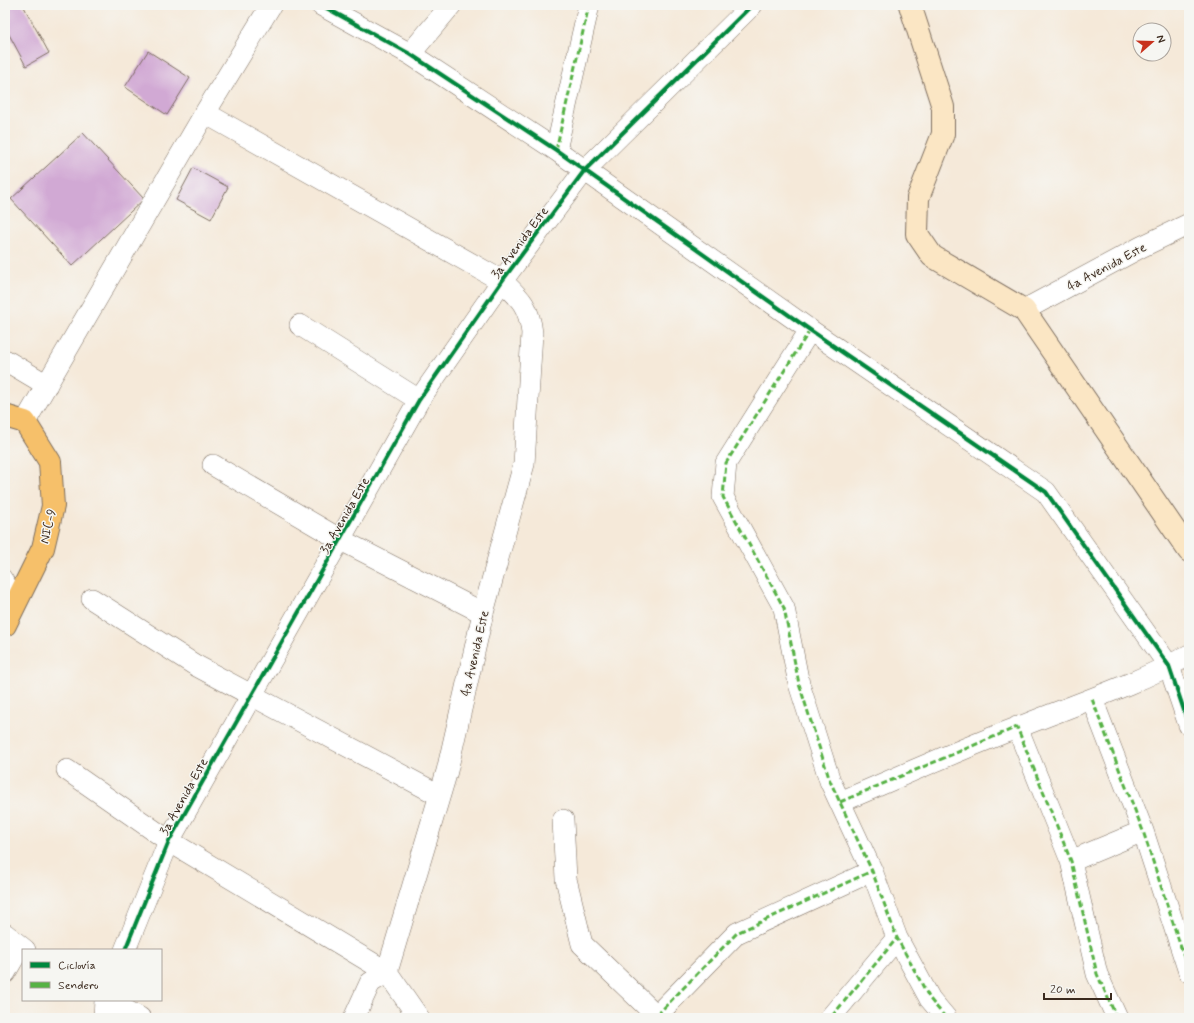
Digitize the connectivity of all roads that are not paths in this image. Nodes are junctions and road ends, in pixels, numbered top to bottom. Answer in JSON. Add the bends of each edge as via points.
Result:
{"nodes":[{"id":1,"x":270,"y":5,"type":"edge"},
{"id":2,"x":321,"y":5,"type":"edge"},
{"id":3,"x":451,"y":5,"type":"edge"},
{"id":4,"x":588,"y":5,"type":"edge"},
{"id":5,"x":752,"y":5,"type":"edge"},
{"id":6,"x":910,"y":5,"type":"edge"},
{"id":7,"x":410,"y":54,"type":"junction"},
{"id":8,"x":205,"y":112,"type":"junction"},
{"id":9,"x":556,"y":150,"type":"junction"},
{"id":10,"x":584,"y":171,"type":"junction"},
{"id":11,"x":1189,"y":224,"type":"edge"},
{"id":12,"x":502,"y":281,"type":"junction"},
{"id":13,"x":1024,"y":310,"type":"junction"},
{"id":14,"x":300,"y":325,"type":"dead end"},
{"id":15,"x":810,"y":330,"type":"junction"},
{"id":16,"x":5,"y":360,"type":"edge"},
{"id":17,"x":47,"y":385,"type":"junction"},
{"id":18,"x":419,"y":400,"type":"junction"},
{"id":19,"x":15,"y":419,"type":"edge"},
{"id":20,"x":213,"y":465,"type":"dead end"},
{"id":21,"x":341,"y":540,"type":"junction"},
{"id":22,"x":1189,"y":551,"type":"edge"},
{"id":23,"x":5,"y":575,"type":"edge"},
{"id":24,"x":19,"y":596,"type":"junction"},
{"id":25,"x":92,"y":599,"type":"dead end"},
{"id":26,"x":483,"y":613,"type":"junction"},
{"id":27,"x":5,"y":625,"type":"edge"},
{"id":28,"x":1189,"y":655,"type":"edge"},
{"id":29,"x":1169,"y":666,"type":"junction"},
{"id":30,"x":251,"y":694,"type":"junction"},
{"id":31,"x":1092,"y":699,"type":"junction"},
{"id":32,"x":1189,"y":725,"type":"edge"},
{"id":33,"x":1017,"y":727,"type":"junction"},
{"id":34,"x":67,"y":770,"type":"dead end"},
{"id":35,"x":439,"y":794,"type":"junction"},
{"id":36,"x":840,"y":802,"type":"junction"},
{"id":37,"x":563,"y":820,"type":"dead end"},
{"id":38,"x":1143,"y":831,"type":"junction"},
{"id":39,"x":168,"y":841,"type":"junction"},
{"id":40,"x":1071,"y":861,"type":"junction"},
{"id":41,"x":872,"y":871,"type":"junction"},
{"id":42,"x":897,"y":938,"type":"junction"},
{"id":43,"x":17,"y":944,"type":"edge"},
{"id":44,"x":125,"y":949,"type":"edge"},
{"id":45,"x":387,"y":972,"type":"junction"},
{"id":46,"x":1189,"y":972,"type":"edge"},
{"id":47,"x":5,"y":973,"type":"edge"},
{"id":48,"x":106,"y":1001,"type":"edge"},
{"id":49,"x":108,"y":1001,"type":"edge"},
{"id":50,"x":658,"y":1016,"type":"edge"},
{"id":51,"x":832,"y":1017,"type":"edge"},
{"id":52,"x":104,"y":1018,"type":"edge"},
{"id":53,"x":140,"y":1018,"type":"edge"},
{"id":54,"x":354,"y":1018,"type":"edge"},
{"id":55,"x":419,"y":1018,"type":"edge"},
{"id":56,"x":946,"y":1018,"type":"edge"},
{"id":57,"x":1116,"y":1018,"type":"edge"}],
"edges":[{"from":1,"to":8,"type":"street"},
{"from":2,"to":7,"type":"street"},
{"from":3,"to":7,"type":"street"},
{"from":4,"to":9,"type":"street"},
{"from":5,"to":10,"type":"street","name":"3a Avenida Este"},
{"from":6,"to":13,"type":"main road","via":[[943,107],[943,134],[918,198],[918,234],[932,256]]},
{"from":7,"to":9,"type":"street"},
{"from":8,"to":12,"type":"street","name":"4a Avenida Este"},
{"from":8,"to":17,"type":"street"},
{"from":9,"to":10,"type":"street"},
{"from":10,"to":12,"type":"street","name":"3a Avenida Este"},
{"from":10,"to":15,"type":"street"},
{"from":11,"to":13,"type":"street","name":"4a Avenida Este"},
{"from":12,"to":18,"type":"street","name":"3a Avenida Este"},
{"from":12,"to":26,"type":"street","name":"4a Avenida Este","via":[[522,301],[530,316],[530,370],[524,464]]},
{"from":13,"to":22,"type":"main road"},
{"from":14,"to":18,"type":"street"},
{"from":15,"to":29,"type":"street","via":[[1046,492]]},
{"from":15,"to":36,"type":"street","via":[[726,463],[723,497],[784,608],[799,684],[830,781]]},
{"from":16,"to":17,"type":"street"},
{"from":17,"to":19,"type":"street"},
{"from":18,"to":21,"type":"street","name":"3a Avenida Este"},
{"from":19,"to":24,"type":"main road","name":"NIC-9","number":"NIC-9","via":[[50,462],[53,506],[42,548]]},
{"from":20,"to":21,"type":"street"},
{"from":21,"to":26,"type":"street"},
{"from":21,"to":30,"type":"street","name":"3a Avenida Este"},
{"from":23,"to":24,"type":"lane"},
{"from":24,"to":27,"type":"main road","name":"NIC-9","number":"NIC-9"},
{"from":25,"to":30,"type":"street","via":[[195,665]]},
{"from":26,"to":35,"type":"street","name":"4a Avenida Este","via":[[447,771]]},
{"from":28,"to":29,"type":"street"},
{"from":29,"to":31,"type":"street"},
{"from":29,"to":32,"type":"street"},
{"from":30,"to":35,"type":"street"},
{"from":30,"to":39,"type":"street","name":"3a Avenida Este"},
{"from":31,"to":33,"type":"street"},
{"from":31,"to":38,"type":"street"},
{"from":33,"to":36,"type":"street"},
{"from":33,"to":40,"type":"street"},
{"from":34,"to":39,"type":"street"},
{"from":35,"to":45,"type":"street","name":"4a Avenida Este"},
{"from":36,"to":41,"type":"street"},
{"from":37,"to":50,"type":"street","via":[[566,879],[582,944]]},
{"from":38,"to":40,"type":"street"},
{"from":38,"to":46,"type":"street"},
{"from":39,"to":44,"type":"street","name":"3a Avenida Este"},
{"from":39,"to":45,"type":"street"},
{"from":40,"to":57,"type":"street","via":[[1097,974]]},
{"from":41,"to":42,"type":"street"},
{"from":41,"to":50,"type":"street","via":[[738,933]]},
{"from":42,"to":51,"type":"street"},
{"from":42,"to":56,"type":"street","via":[[930,999]]},
{"from":43,"to":47,"type":"street"},
{"from":45,"to":54,"type":"street","via":[[370,983]]},
{"from":45,"to":55,"type":"street"},
{"from":48,"to":52,"type":"street"},
{"from":49,"to":53,"type":"street"}]}
